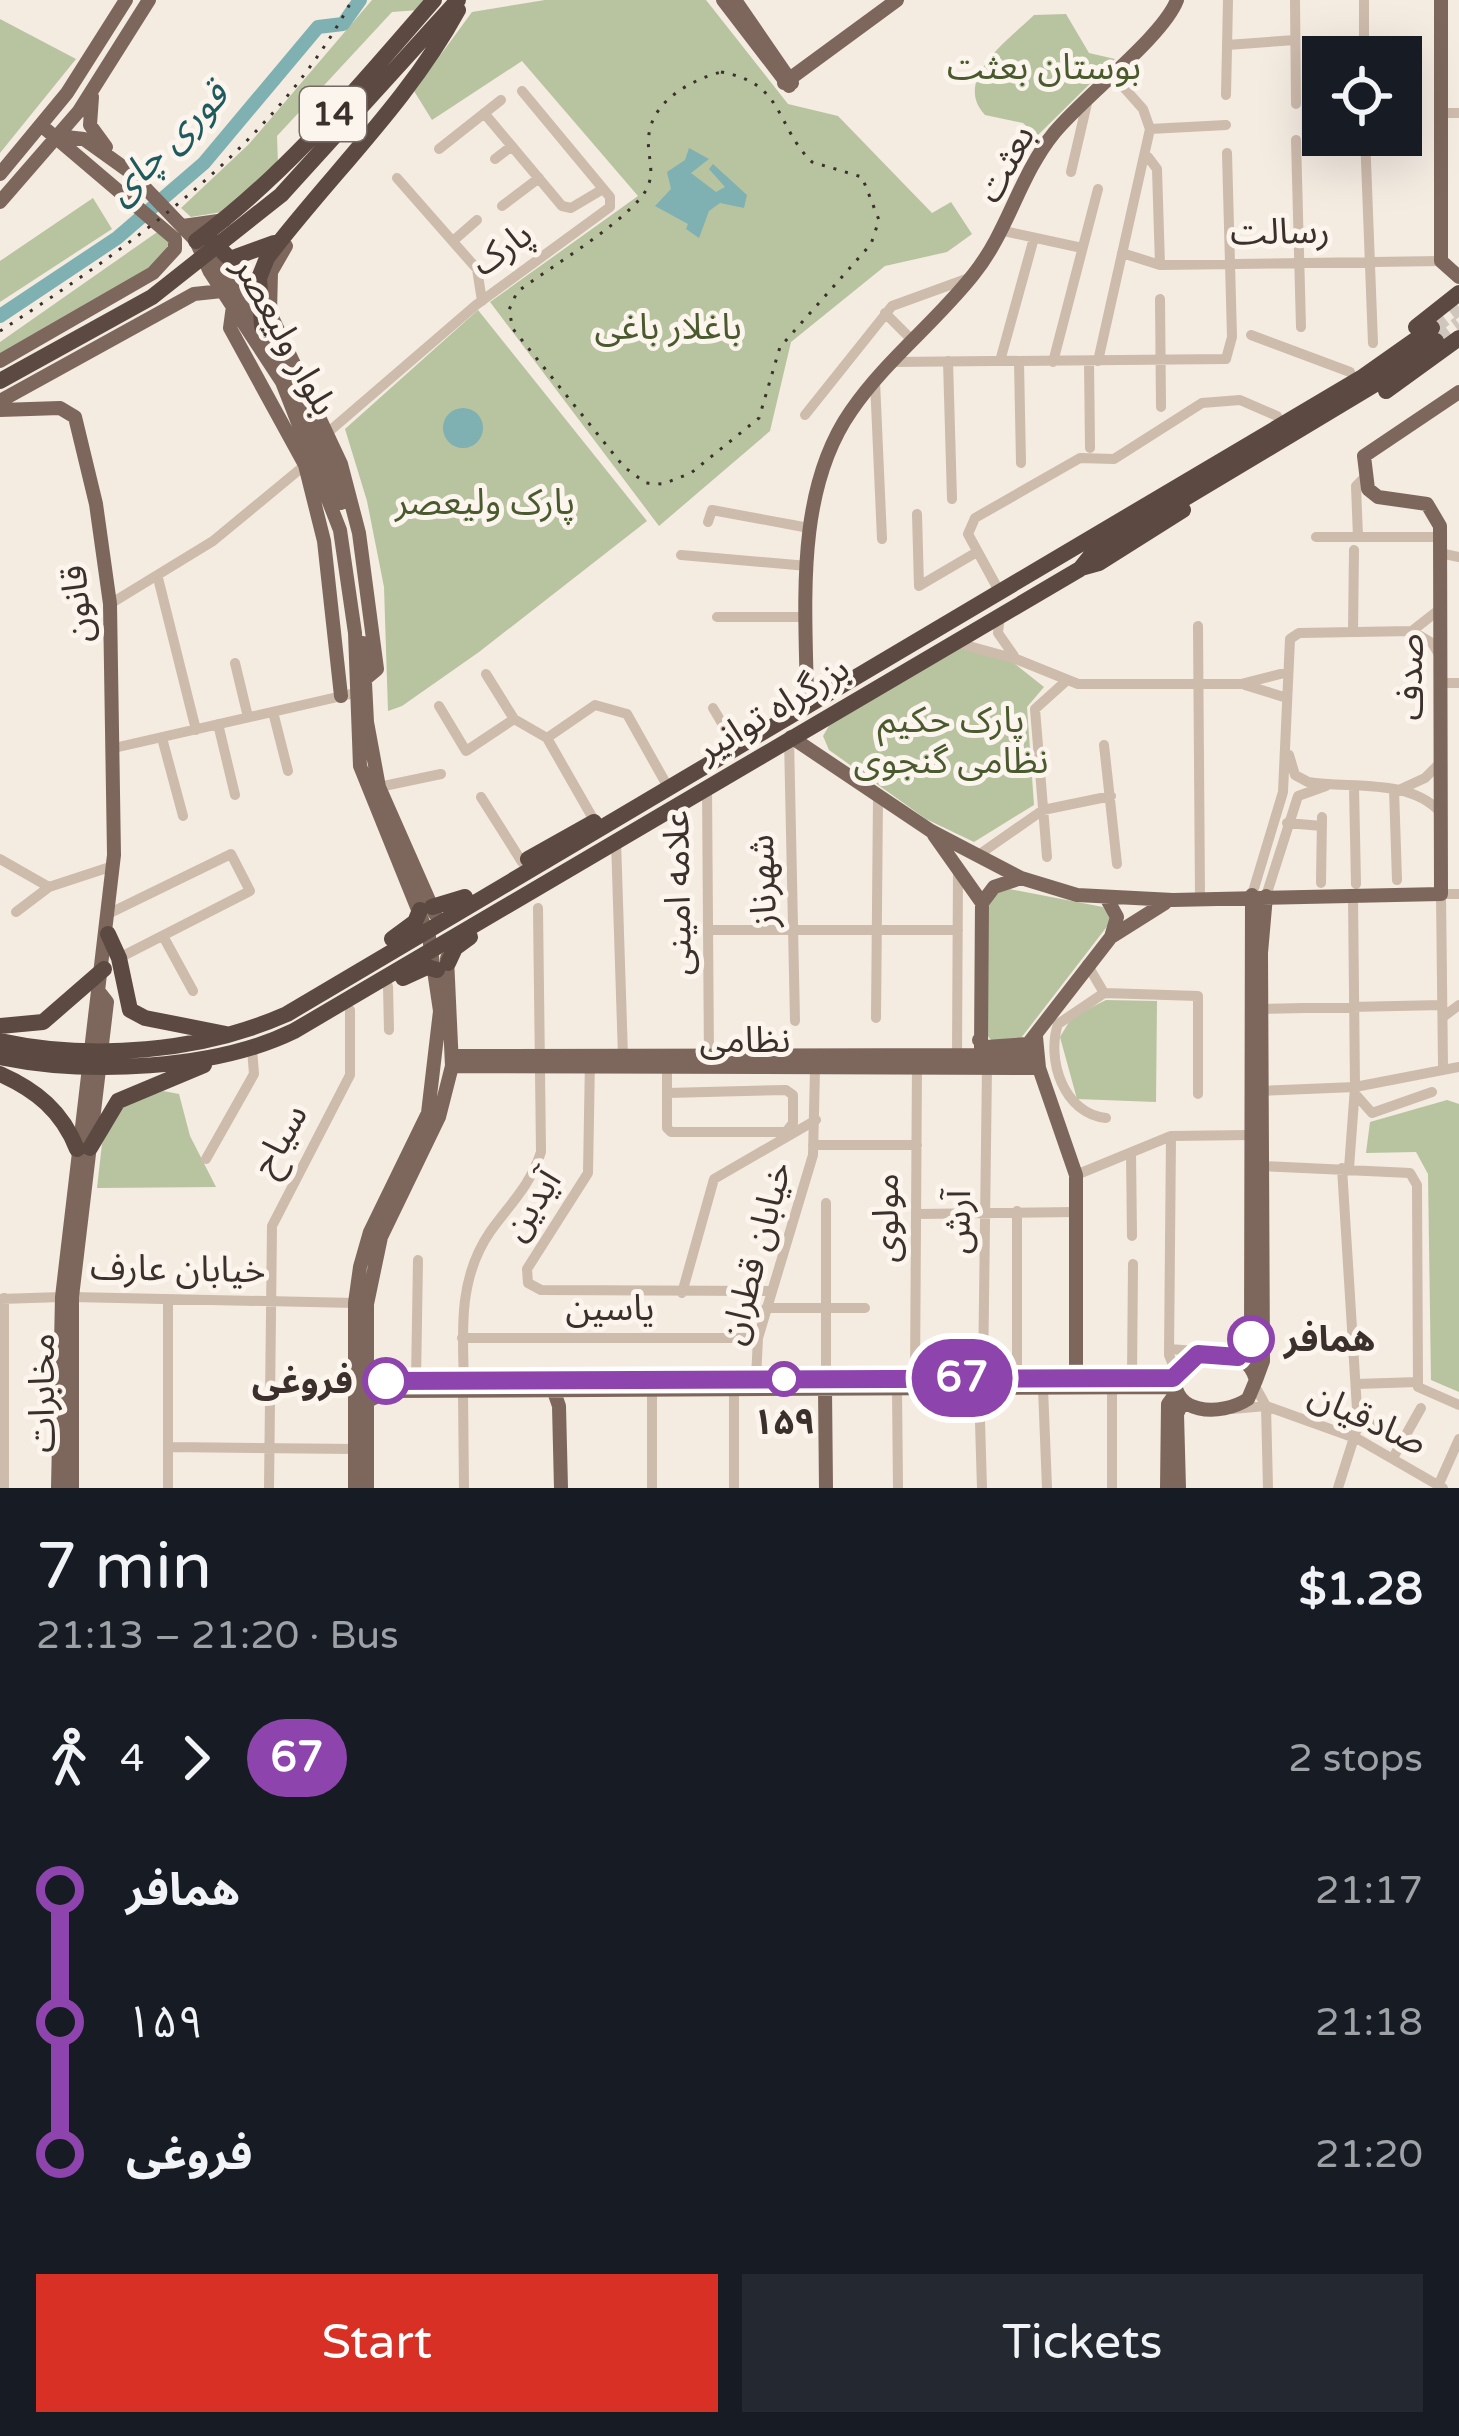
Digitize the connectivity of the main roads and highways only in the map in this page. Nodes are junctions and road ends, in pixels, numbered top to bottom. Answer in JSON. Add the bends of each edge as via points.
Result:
{"nodes":[{"id":1,"x":126,"y":0,"type":"edge"},
{"id":2,"x":149,"y":0,"type":"edge"},
{"id":3,"x":434,"y":0,"type":"edge"},
{"id":4,"x":461,"y":0,"type":"edge"},
{"id":5,"x":723,"y":0,"type":"edge"},
{"id":6,"x":735,"y":0,"type":"edge"},
{"id":7,"x":897,"y":0,"type":"edge"},
{"id":8,"x":1177,"y":0,"type":"edge"},
{"id":9,"x":1441,"y":0,"type":"edge"},
{"id":10,"x":788,"y":80,"type":"junction"},
{"id":11,"x":93,"y":92,"type":"junction"},
{"id":12,"x":42,"y":126,"type":"junction"},
{"id":13,"x":57,"y":136,"type":"junction"},
{"id":14,"x":0,"y":174,"type":"edge"},
{"id":15,"x":135,"y":176,"type":"junction"},
{"id":16,"x":0,"y":202,"type":"edge"},
{"id":17,"x":225,"y":220,"type":"junction"},
{"id":18,"x":294,"y":224,"type":"junction"},
{"id":19,"x":179,"y":232,"type":"junction"},
{"id":20,"x":201,"y":238,"type":"junction"},
{"id":21,"x":280,"y":240,"type":"junction"},
{"id":22,"x":214,"y":257,"type":"junction"},
{"id":23,"x":1459,"y":277,"type":"edge"},
{"id":24,"x":223,"y":291,"type":"junction"},
{"id":25,"x":1459,"y":293,"type":"edge"},
{"id":26,"x":194,"y":294,"type":"junction"},
{"id":27,"x":233,"y":306,"type":"junction"},
{"id":28,"x":1459,"y":316,"type":"edge"},
{"id":29,"x":262,"y":326,"type":"junction"},
{"id":30,"x":1436,"y":327,"type":"junction"},
{"id":31,"x":1459,"y":338,"type":"tunnel mouth"},
{"id":32,"x":0,"y":361,"type":"edge"},
{"id":33,"x":0,"y":381,"type":"edge"},
{"id":34,"x":1459,"y":392,"type":"edge"},
{"id":35,"x":0,"y":405,"type":"edge"},
{"id":36,"x":325,"y":435,"type":"junction"},
{"id":37,"x":1072,"y":545,"type":"junction"},
{"id":38,"x":1080,"y":568,"type":"junction"},
{"id":39,"x":348,"y":695,"type":"junction"},
{"id":40,"x":807,"y":704,"type":"junction"},
{"id":41,"x":817,"y":722,"type":"junction"},
{"id":42,"x":790,"y":738,"type":"junction"},
{"id":43,"x":829,"y":761,"type":"junction"},
{"id":44,"x":624,"y":813,"type":"junction"},
{"id":45,"x":931,"y":831,"type":"junction"},
{"id":46,"x":613,"y":842,"type":"junction"},
{"id":47,"x":1022,"y":878,"type":"junction"},
{"id":48,"x":1259,"y":896,"type":"junction"},
{"id":49,"x":1106,"y":899,"type":"junction"},
{"id":50,"x":1174,"y":900,"type":"junction"},
{"id":51,"x":982,"y":903,"type":"junction"},
{"id":52,"x":452,"y":905,"type":"junction"},
{"id":53,"x":426,"y":909,"type":"junction"},
{"id":54,"x":107,"y":934,"type":"joint"},
{"id":55,"x":397,"y":936,"type":"junction"},
{"id":56,"x":1111,"y":937,"type":"junction"},
{"id":57,"x":470,"y":938,"type":"junction"},
{"id":58,"x":111,"y":964,"type":"junction"},
{"id":59,"x":442,"y":966,"type":"junction"},
{"id":60,"x":416,"y":970,"type":"junction"},
{"id":61,"x":1255,"y":1009,"type":"junction"},
{"id":62,"x":291,"y":1022,"type":"junction"},
{"id":63,"x":0,"y":1026,"type":"edge"},
{"id":64,"x":257,"y":1027,"type":"junction"},
{"id":65,"x":1036,"y":1037,"type":"junction"},
{"id":66,"x":0,"y":1041,"type":"edge"},
{"id":67,"x":233,"y":1045,"type":"junction"},
{"id":68,"x":252,"y":1049,"type":"junction"},
{"id":69,"x":983,"y":1054,"type":"junction"},
{"id":70,"x":73,"y":1057,"type":"junction"},
{"id":71,"x":0,"y":1058,"type":"edge"},
{"id":72,"x":629,"y":1060,"type":"junction"},
{"id":73,"x":452,"y":1061,"type":"junction"},
{"id":74,"x":917,"y":1062,"type":"junction"},
{"id":75,"x":1038,"y":1062,"type":"junction"},
{"id":76,"x":709,"y":1063,"type":"junction"},
{"id":77,"x":0,"y":1073,"type":"edge"},
{"id":78,"x":423,"y":1138,"type":"junction"},
{"id":79,"x":83,"y":1148,"type":"junction"},
{"id":80,"x":1256,"y":1284,"type":"junction"},
{"id":81,"x":67,"y":1297,"type":"junction"},
{"id":82,"x":1238,"y":1357,"type":"junction"},
{"id":83,"x":368,"y":1378,"type":"junction"},
{"id":84,"x":1076,"y":1378,"type":"junction"},
{"id":85,"x":981,"y":1383,"type":"junction"},
{"id":86,"x":826,"y":1384,"type":"junction"},
{"id":87,"x":1256,"y":1384,"type":"junction"},
{"id":88,"x":464,"y":1386,"type":"junction"},
{"id":89,"x":1177,"y":1386,"type":"junction"},
{"id":90,"x":559,"y":1389,"type":"junction"},
{"id":91,"x":368,"y":1401,"type":"junction"},
{"id":92,"x":361,"y":1481,"type":"edge"},
{"id":93,"x":58,"y":1488,"type":"edge"},
{"id":94,"x":72,"y":1488,"type":"edge"},
{"id":95,"x":561,"y":1488,"type":"edge"},
{"id":96,"x":826,"y":1488,"type":"edge"},
{"id":97,"x":1167,"y":1488,"type":"edge"},
{"id":98,"x":1179,"y":1488,"type":"edge"}],
"edges":[{"from":1,"to":12,"type":"main road"},
{"from":2,"to":11,"type":"main road"},
{"from":3,"to":17,"type":"highway","number":"14","via":[[316,133]]},
{"from":4,"to":18,"type":"highway","via":[[428,60]]},
{"from":4,"to":33,"type":"highway","via":[[280,195],[152,297]]},
{"from":5,"to":10,"type":"main road"},
{"from":6,"to":10,"type":"main road"},
{"from":7,"to":10,"type":"main road"},
{"from":8,"to":40,"type":"main road","name":"بعثت","via":[[1037,156],[1004,231],[972,277],[849,413],[809,528]]},
{"from":9,"to":23,"type":"main road","via":[[1441,261]]},
{"from":11,"to":13,"type":"main road"},
{"from":11,"to":15,"type":"main road","via":[[94,136]]},
{"from":12,"to":13,"type":"main road"},
{"from":12,"to":14,"type":"main road"},
{"from":13,"to":15,"type":"main road","via":[[84,139]]},
{"from":13,"to":16,"type":"main road"},
{"from":13,"to":19,"type":"main road","via":[[72,156]]},
{"from":15,"to":19,"type":"main road"},
{"from":17,"to":19,"type":"main road"},
{"from":17,"to":20,"type":"highway"},
{"from":18,"to":21,"type":"highway"},
{"from":18,"to":36,"type":"main road","via":[[271,272],[270,313]]},
{"from":19,"to":20,"type":"main road"},
{"from":19,"to":32,"type":"main road","via":[[170,260]]},
{"from":20,"to":22,"type":"highway"},
{"from":21,"to":22,"type":"highway","via":[[242,258]]},
{"from":21,"to":29,"type":"highway","via":[[260,278]]},
{"from":22,"to":24,"type":"main road","name":"بلوار ولیعصر"},
{"from":22,"to":26,"type":"main road"},
{"from":22,"to":29,"type":"main road","name":"بلوار ولیعصر"},
{"from":24,"to":26,"type":"main road"},
{"from":24,"to":27,"type":"main road","name":"بلوار ولیعصر"},
{"from":25,"to":30,"type":"highway"},
{"from":26,"to":35,"type":"main road"},
{"from":27,"to":39,"type":"main road","via":[[230,328],[305,465]]},
{"from":27,"to":39,"type":"main road","name":"بلوار ولیعصر","via":[[282,382],[327,488],[347,569]]},
{"from":28,"to":30,"type":"highway"},
{"from":29,"to":36,"type":"main road","name":"بلوار ولیعصر"},
{"from":30,"to":37,"type":"highway","name":"بزرگراه توانیر"},
{"from":30,"to":37,"type":"highway","via":[[1082,530]]},
{"from":30,"to":38,"type":"highway","name":"بزرگراه توانیر","via":[[1394,373]]},
{"from":31,"to":38,"type":"highway","via":[[1410,376]]},
{"from":34,"to":48,"type":"main road","name":"صدف","via":[[1374,444],[1363,479],[1378,497],[1426,503],[1436,514],[1441,894]]},
{"from":35,"to":54,"type":"main road","name":"قانون","via":[[60,408],[74,417],[96,504],[110,604],[114,748]]},
{"from":36,"to":53,"type":"main road","name":"بلوار ولیعصر","via":[[351,548],[379,787]]},
{"from":37,"to":40,"type":"highway","name":"بزرگراه توانیر"},
{"from":38,"to":41,"type":"highway","name":"بزرگراه توانیر"},
{"from":39,"to":53,"type":"main road","name":"بلوار ولیعصر","via":[[366,790]]},
{"from":40,"to":44,"type":"highway","name":"بزرگراه توانیر"},
{"from":41,"to":42,"type":"highway","name":"بزرگراه توانیر"},
{"from":41,"to":43,"type":"main road"},
{"from":42,"to":43,"type":"main road"},
{"from":42,"to":46,"type":"highway","name":"بزرگراه توانیر"},
{"from":43,"to":45,"type":"main road"},
{"from":44,"to":52,"type":"highway"},
{"from":44,"to":62,"type":"highway","name":"بزرگراه توانیر"},
{"from":45,"to":47,"type":"main road"},
{"from":45,"to":51,"type":"main road"},
{"from":46,"to":57,"type":"highway"},
{"from":46,"to":62,"type":"highway","name":"بزرگراه توانیر"},
{"from":47,"to":49,"type":"main road"},
{"from":47,"to":51,"type":"main road","via":[[994,886]]},
{"from":48,"to":50,"type":"main road"},
{"from":48,"to":61,"type":"main road"},
{"from":49,"to":50,"type":"main road"},
{"from":49,"to":56,"type":"main road","via":[[1117,917]]},
{"from":50,"to":56,"type":"main road"},
{"from":51,"to":69,"type":"main road"},
{"from":52,"to":53,"type":"highway"},
{"from":52,"to":57,"type":"highway","via":[[453,926]]},
{"from":53,"to":55,"type":"highway"},
{"from":53,"to":59,"type":"main road","name":"بلوار ولیعصر"},
{"from":54,"to":58,"type":"highway"},
{"from":55,"to":60,"type":"highway","via":[[413,949]]},
{"from":55,"to":64,"type":"highway"},
{"from":56,"to":65,"type":"main road"},
{"from":57,"to":59,"type":"highway"},
{"from":58,"to":63,"type":"highway","via":[[43,1022]]},
{"from":58,"to":67,"type":"highway","via":[[130,1010]]},
{"from":58,"to":79,"type":"main road","via":[[100,993],[107,1002]]},
{"from":59,"to":60,"type":"highway"},
{"from":59,"to":73,"type":"main road","name":"بلوار ولیعصر"},
{"from":59,"to":78,"type":"main road","name":"بلوار ولیعصر"},
{"from":60,"to":68,"type":"highway","via":[[279,1047]]},
{"from":61,"to":80,"type":"main road"},
{"from":61,"to":80,"type":"main road","via":[[1262,1166]]},
{"from":62,"to":64,"type":"highway","name":"بزرگراه توانیر"},
{"from":62,"to":68,"type":"highway","name":"بزرگراه توانیر"},
{"from":64,"to":67,"type":"highway","name":"بزرگراه توانیر"},
{"from":65,"to":69,"type":"main road"},
{"from":65,"to":75,"type":"main road"},
{"from":66,"to":70,"type":"highway"},
{"from":67,"to":68,"type":"highway","name":"بزرگراه توانیر"},
{"from":67,"to":70,"type":"highway","name":"بزرگراه توانیر"},
{"from":67,"to":79,"type":"highway","via":[[118,1101]]},
{"from":69,"to":74,"type":"main road","name":"نظامی"},
{"from":69,"to":74,"type":"main road","name":"نظامی"},
{"from":69,"to":75,"type":"main road","name":"نظامی"},
{"from":70,"to":71,"type":"highway"},
{"from":72,"to":73,"type":"main road","name":"نظامی"},
{"from":72,"to":76,"type":"main road","name":"نظامی"},
{"from":72,"to":76,"type":"main road","name":"نظامی","via":[[667,1069]]},
{"from":73,"to":78,"type":"main road","name":"بلوار ولیعصر"},
{"from":74,"to":76,"type":"main road","name":"نظامی"},
{"from":75,"to":84,"type":"main road","via":[[1076,1175]]},
{"from":77,"to":79,"type":"highway","via":[[47,1102]]},
{"from":78,"to":83,"type":"main road","name":"بلوار ولیعصر","via":[[372,1270]]},
{"from":78,"to":92,"type":"main road","name":"بلوار ولیعصر","via":[[370,1232],[355,1304]]},
{"from":79,"to":81,"type":"main road"},
{"from":80,"to":82,"type":"main road","via":[[1251,1339]]},
{"from":80,"to":87,"type":"main road"},
{"from":81,"to":93,"type":"main road","name":"مخابرات"},
{"from":81,"to":94,"type":"main road","name":"مخابرات"},
{"from":82,"to":87,"type":"main road"},
{"from":82,"to":89,"type":"main road","via":[[1206,1352]]},
{"from":83,"to":88,"type":"main road"},
{"from":83,"to":91,"type":"main road","name":"بلوار ولیعصر"},
{"from":84,"to":85,"type":"main road"},
{"from":84,"to":89,"type":"main road"},
{"from":85,"to":86,"type":"main road"},
{"from":85,"to":86,"type":"main road"},
{"from":85,"to":89,"type":"main road"},
{"from":86,"to":90,"type":"main road"},
{"from":86,"to":90,"type":"main road","via":[[756,1379]]},
{"from":86,"to":96,"type":"main road"},
{"from":87,"to":89,"type":"main road","via":[[1232,1409],[1208,1411]]},
{"from":88,"to":90,"type":"main road"},
{"from":88,"to":91,"type":"main road","via":[[388,1391]]},
{"from":89,"to":97,"type":"main road","via":[[1168,1403]]},
{"from":89,"to":98,"type":"main road"},
{"from":90,"to":95,"type":"main road"},
{"from":91,"to":92,"type":"main road","name":"بلوار ولیعصر"}]}
